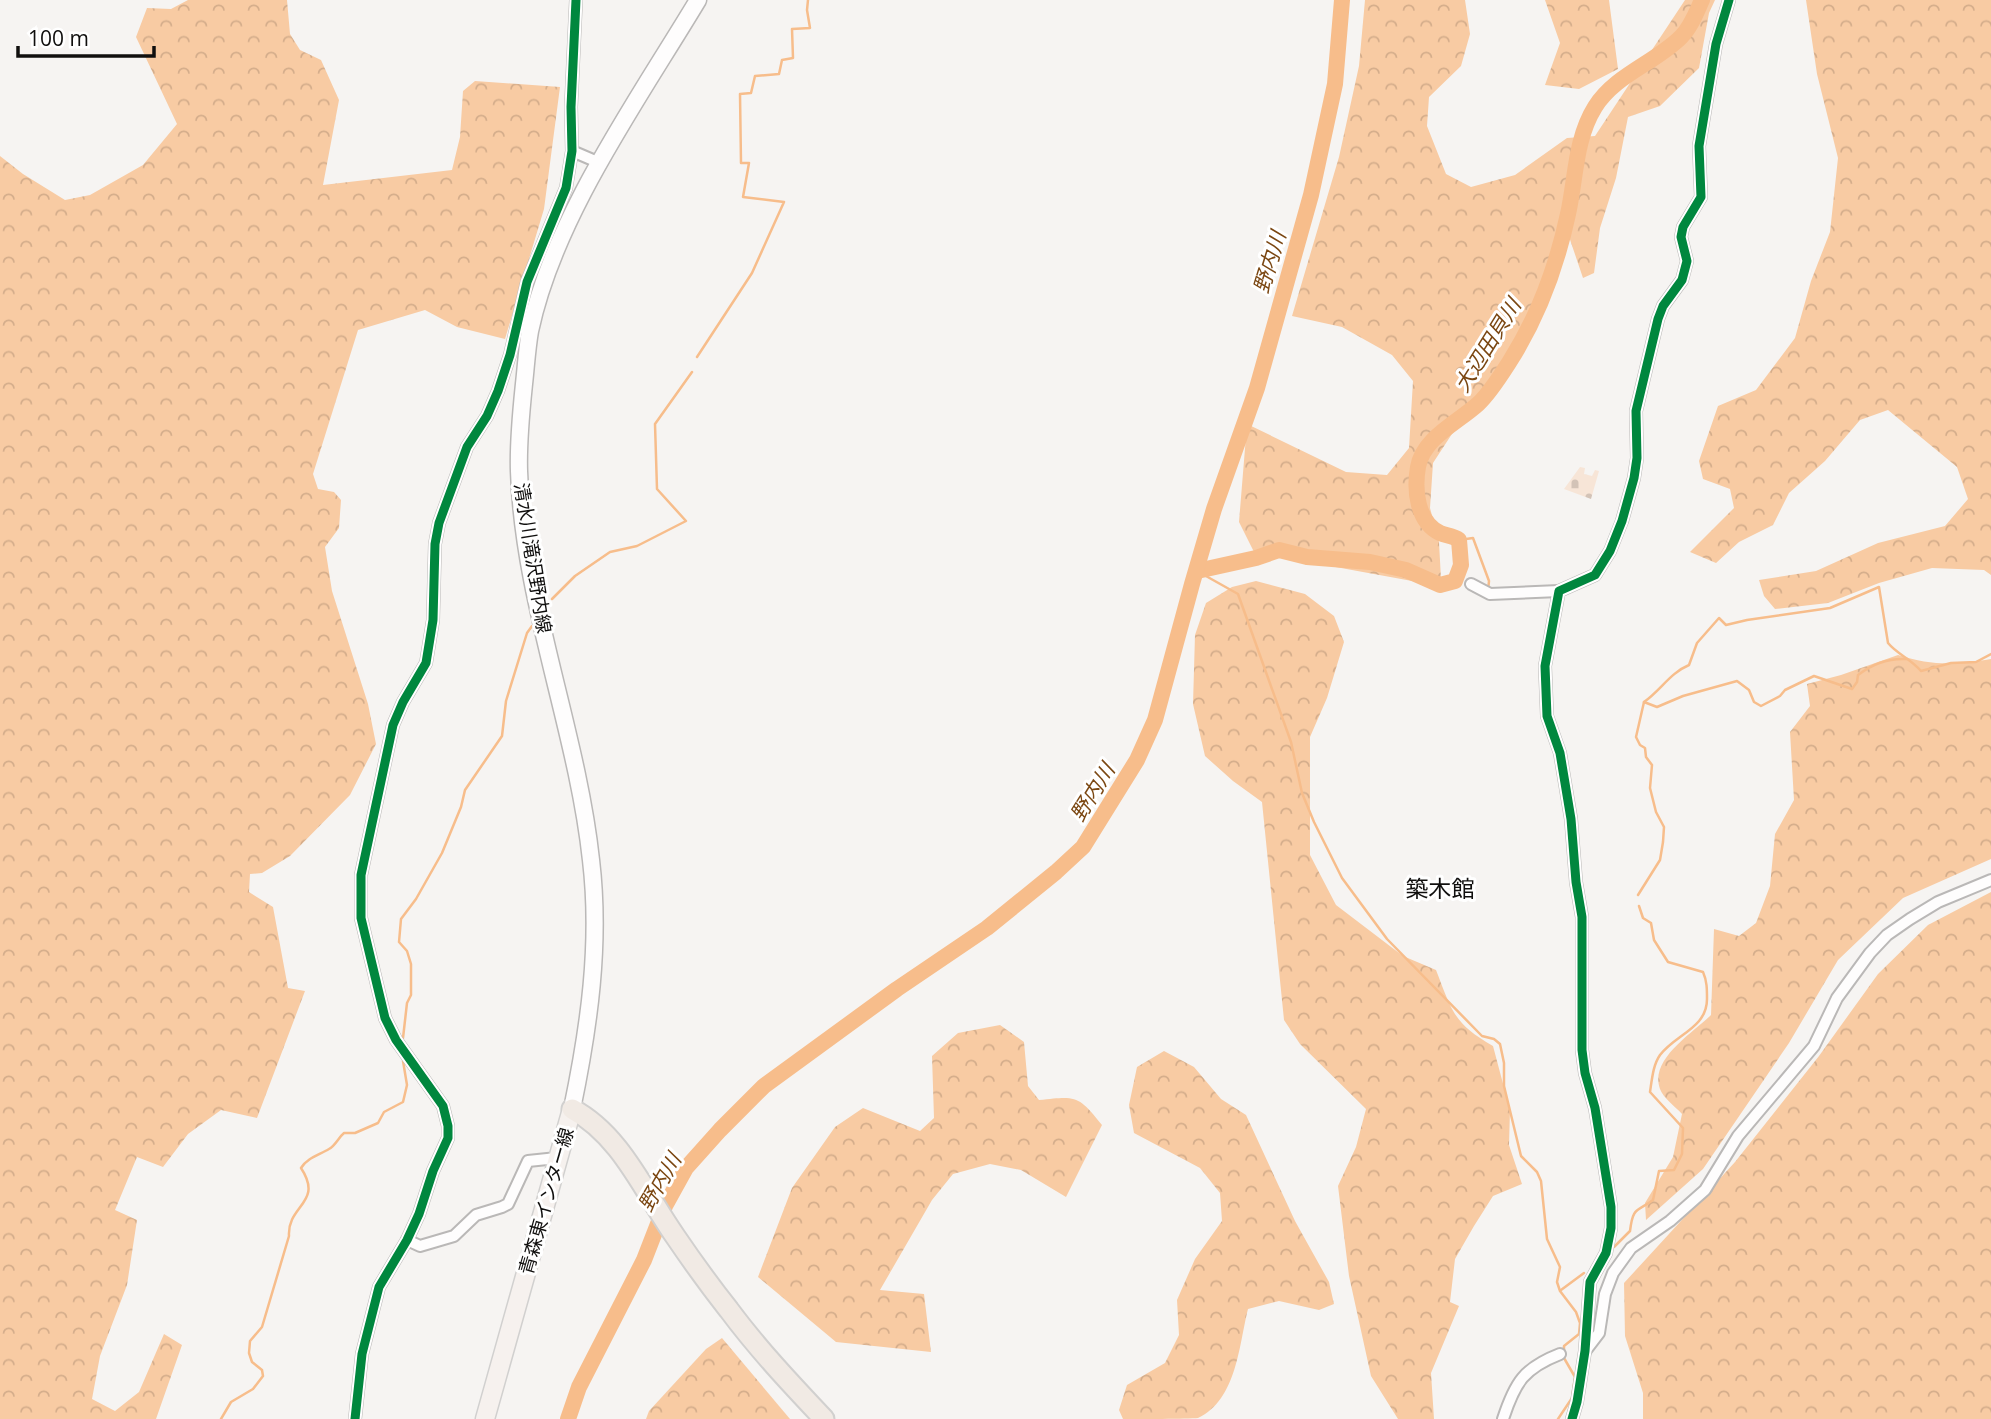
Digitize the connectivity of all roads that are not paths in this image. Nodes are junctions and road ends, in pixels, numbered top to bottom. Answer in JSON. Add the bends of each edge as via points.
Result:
{"nodes":[{"id":1,"x":576,"y":0,"type":"edge"},
{"id":2,"x":698,"y":0,"type":"edge"},
{"id":3,"x":1729,"y":0,"type":"edge"},
{"id":4,"x":572,"y":151,"type":"junction"},
{"id":5,"x":600,"y":163,"type":"junction"},
{"id":6,"x":1471,"y":584,"type":"dead end"},
{"id":7,"x":1559,"y":592,"type":"junction"},
{"id":8,"x":1991,"y":880,"type":"edge"},
{"id":9,"x":572,"y":1109,"type":"junction"},
{"id":10,"x":557,"y":1158,"type":"junction"},
{"id":11,"x":407,"y":1240,"type":"junction"},
{"id":12,"x":1585,"y":1351,"type":"junction"},
{"id":13,"x":1560,"y":1354,"type":"dead end"},
{"id":14,"x":355,"y":1419,"type":"edge"},
{"id":15,"x":485,"y":1419,"type":"edge"},
{"id":16,"x":824,"y":1419,"type":"edge"},
{"id":17,"x":1503,"y":1419,"type":"edge"},
{"id":18,"x":1572,"y":1419,"type":"edge"}],
"edges":[{"from":1,"to":4,"type":"street"},
{"from":2,"to":5,"type":"main road","name":"清水川滝沢野内線"},
{"from":3,"to":7,"type":"street","via":[[1716,44],[1699,146],[1701,197],[1683,226],[1687,261],[1682,280],[1658,319],[1644,376],[1636,411],[1637,458],[1622,521],[1595,575]]},
{"from":4,"to":5,"type":"street"},
{"from":4,"to":11,"type":"street","via":[[566,188],[527,282],[498,391],[467,447],[439,523],[426,663],[393,725],[360,875],[361,918],[385,1018],[435,1092],[448,1126],[448,1138]]},
{"from":5,"to":9,"type":"main road","name":"清水川滝沢野内線","via":[[541,288],[530,333],[519,434],[524,527],[592,862],[592,983]]},
{"from":6,"to":7,"type":"street","via":[[1490,594]]},
{"from":7,"to":12,"type":"street","via":[[1545,666],[1545,702],[1571,818],[1582,917],[1582,1050],[1611,1207],[1606,1252],[1590,1282]]},
{"from":8,"to":12,"type":"street","via":[[1910,919],[1870,954],[1837,998],[1815,1046],[1738,1136],[1705,1190],[1631,1248],[1613,1273],[1599,1333]]},
{"from":9,"to":10,"type":"main road","name":"青森東インター線"},
{"from":9,"to":16,"type":"highway","name":"青森東インター線","via":[[601,1128],[729,1311]]},
{"from":10,"to":11,"type":"street","via":[[528,1161],[508,1204],[477,1215],[454,1236],[420,1246]]},
{"from":10,"to":15,"type":"main road","name":"青森東インター線"},
{"from":11,"to":14,"type":"street","via":[[383,1280],[372,1312]]},
{"from":12,"to":18,"type":"street"},
{"from":13,"to":17,"type":"street","via":[[1538,1362],[1521,1379]]}]}
